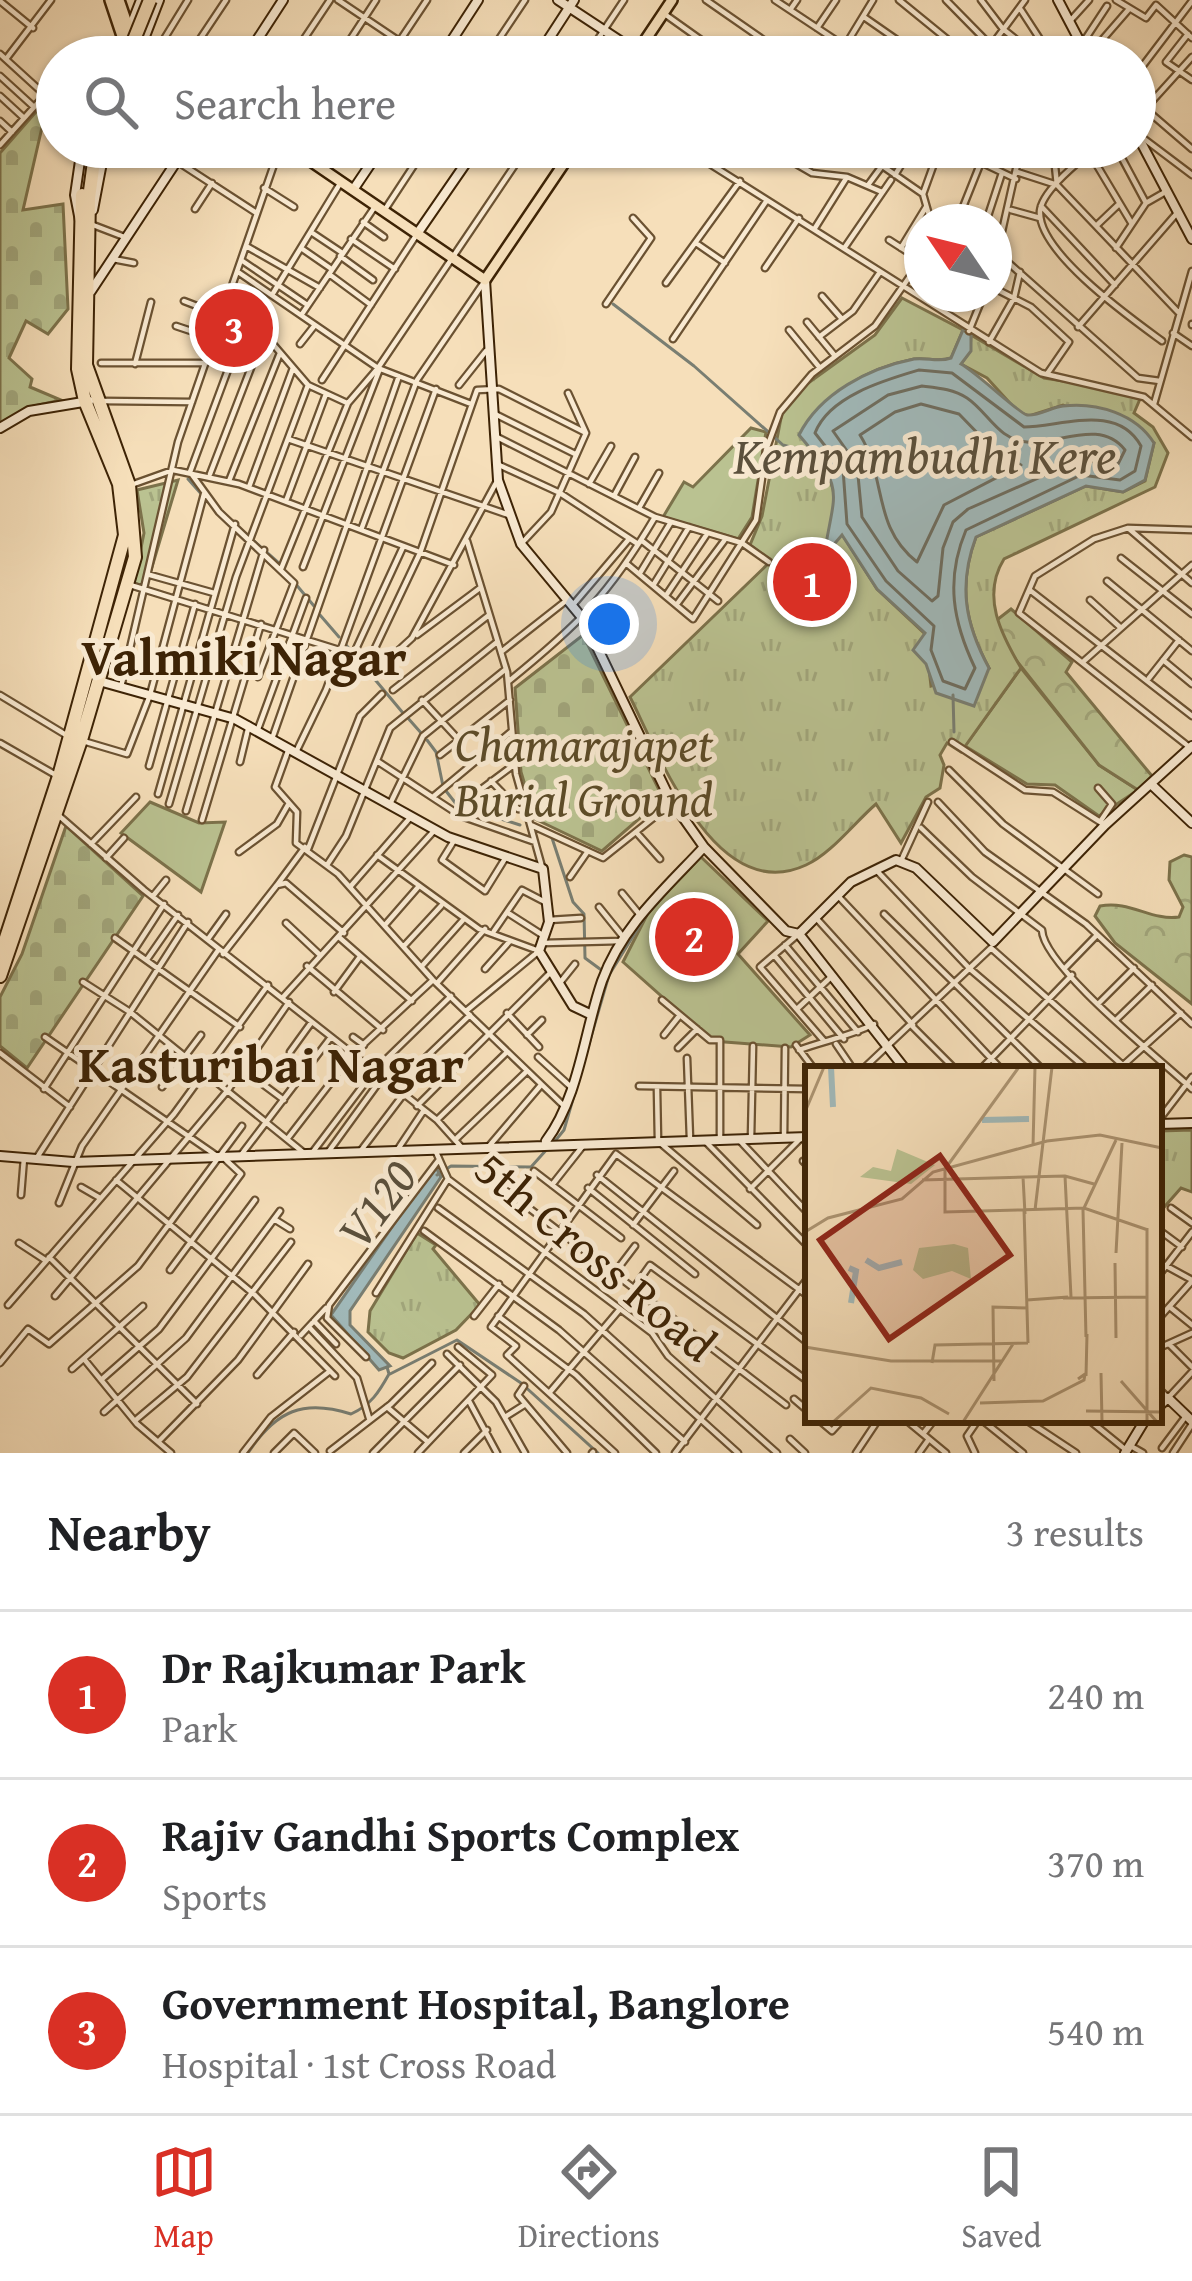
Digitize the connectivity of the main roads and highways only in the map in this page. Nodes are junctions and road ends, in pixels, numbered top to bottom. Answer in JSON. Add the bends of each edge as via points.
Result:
{"nodes":[{"id":1,"x":115,"y":0,"type":"edge"},
{"id":2,"x":151,"y":0,"type":"edge"},
{"id":3,"x":672,"y":0,"type":"edge"},
{"id":4,"x":131,"y":36,"type":"edge"},
{"id":5,"x":132,"y":36,"type":"edge"},
{"id":6,"x":143,"y":36,"type":"edge"},
{"id":7,"x":648,"y":36,"type":"edge"},
{"id":8,"x":93,"y":168,"type":"edge"},
{"id":9,"x":320,"y":168,"type":"edge"},
{"id":10,"x":562,"y":168,"type":"edge"},
{"id":11,"x":87,"y":221,"type":"junction"},
{"id":12,"x":94,"y":401,"type":"junction"},
{"id":13,"x":76,"y":738,"type":"junction"},
{"id":14,"x":53,"y":810,"type":"junction"},
{"id":15,"x":2,"y":946,"type":"edge"},
{"id":16,"x":0,"y":976,"type":"edge"}],
"edges":[{"from":1,"to":4,"type":"main road"},
{"from":1,"to":5,"type":"main road","via":[[129,16]]},
{"from":2,"to":6,"type":"highway","bridge":true},
{"from":3,"to":7,"type":"main road"},
{"from":8,"to":11,"type":"highway"},
{"from":9,"to":10,"type":"main road","via":[[485,280]]},
{"from":11,"to":12,"type":"highway","via":[[86,365]]},
{"from":11,"to":12,"type":"highway","via":[[78,369]]},
{"from":12,"to":13,"type":"highway","via":[[125,535]]},
{"from":12,"to":13,"type":"highway","via":[[129,485],[136,534],[128,584]]},
{"from":13,"to":14,"type":"highway"},
{"from":13,"to":14,"type":"highway"},
{"from":14,"to":15,"type":"highway"},
{"from":14,"to":16,"type":"highway"}]}
